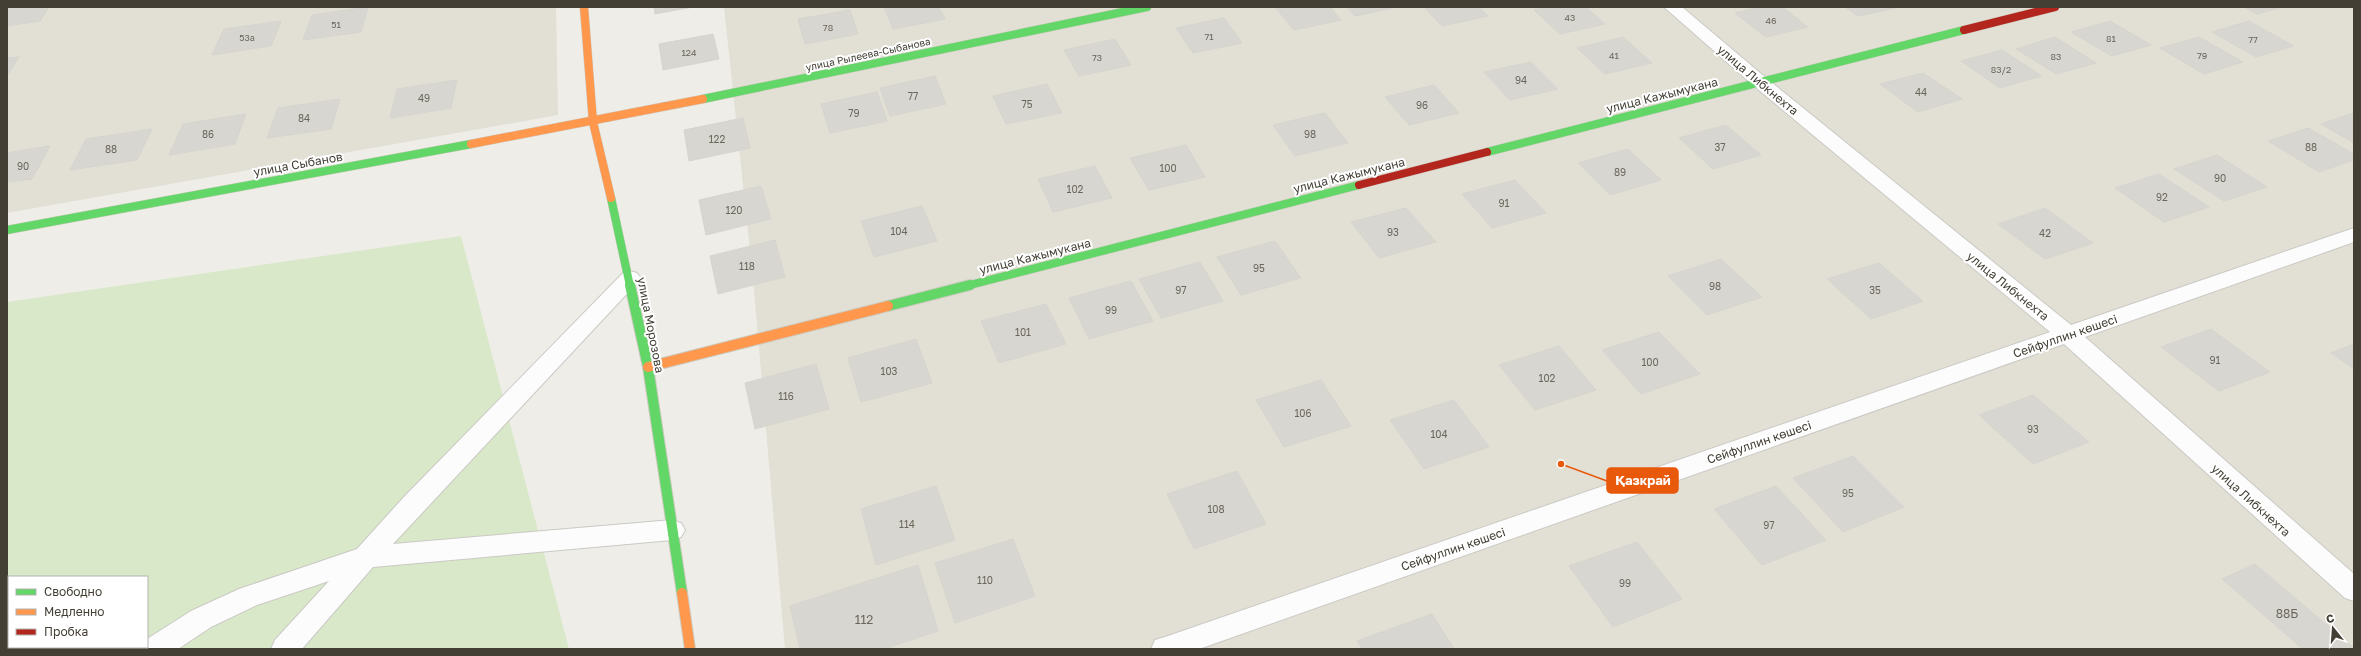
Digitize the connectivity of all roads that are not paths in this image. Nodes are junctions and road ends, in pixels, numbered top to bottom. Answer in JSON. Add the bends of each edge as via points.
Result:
{"nodes":[{"id":1,"x":584,"y":7,"type":"edge"},
{"id":2,"x":1147,"y":7,"type":"edge"},
{"id":3,"x":1672,"y":7,"type":"edge"},
{"id":4,"x":2055,"y":7,"type":"edge"},
{"id":5,"x":1760,"y":82,"type":"junction"},
{"id":6,"x":593,"y":122,"type":"junction"},
{"id":7,"x":7,"y":230,"type":"edge"},
{"id":8,"x":2354,"y":235,"type":"edge"},
{"id":9,"x":630,"y":278,"type":"junction"},
{"id":10,"x":2068,"y":335,"type":"junction"},
{"id":11,"x":648,"y":367,"type":"junction"},
{"id":12,"x":672,"y":530,"type":"junction"},
{"id":13,"x":366,"y":557,"type":"junction"},
{"id":14,"x":2354,"y":590,"type":"edge"},
{"id":15,"x":155,"y":649,"type":"edge"},
{"id":16,"x":285,"y":649,"type":"edge"},
{"id":17,"x":690,"y":649,"type":"edge"},
{"id":18,"x":1164,"y":649,"type":"edge"}],
"edges":[{"from":1,"to":6,"type":"street","name":"улица Морозова"},
{"from":2,"to":6,"type":"street","name":"улица Рылеева-Сыбанова"},
{"from":3,"to":5,"type":"street","name":"улица Либкнехта"},
{"from":4,"to":5,"type":"street","name":"улица Кажымукана"},
{"from":5,"to":10,"type":"street","name":"улица Либкнехта"},
{"from":5,"to":11,"type":"street","name":"улица Кажымукана"},
{"from":6,"to":7,"type":"street","name":"улица Сыбанов"},
{"from":6,"to":9,"type":"street","name":"улица Морозова"},
{"from":8,"to":10,"type":"street","name":"Сейфуллин көшесі"},
{"from":9,"to":11,"type":"street","name":"улица Морозова"},
{"from":9,"to":13,"type":"street","via":[[464,450]]},
{"from":10,"to":14,"type":"street","name":"улица Либкнехта"},
{"from":10,"to":18,"type":"street","name":"Сейфуллин көшесі"},
{"from":11,"to":12,"type":"street","name":"улица Морозова"},
{"from":12,"to":13,"type":"street"},
{"from":12,"to":17,"type":"street","name":"улица Морозова"},
{"from":13,"to":15,"type":"street","via":[[248,597],[201,619]]},
{"from":13,"to":16,"type":"street"}]}
